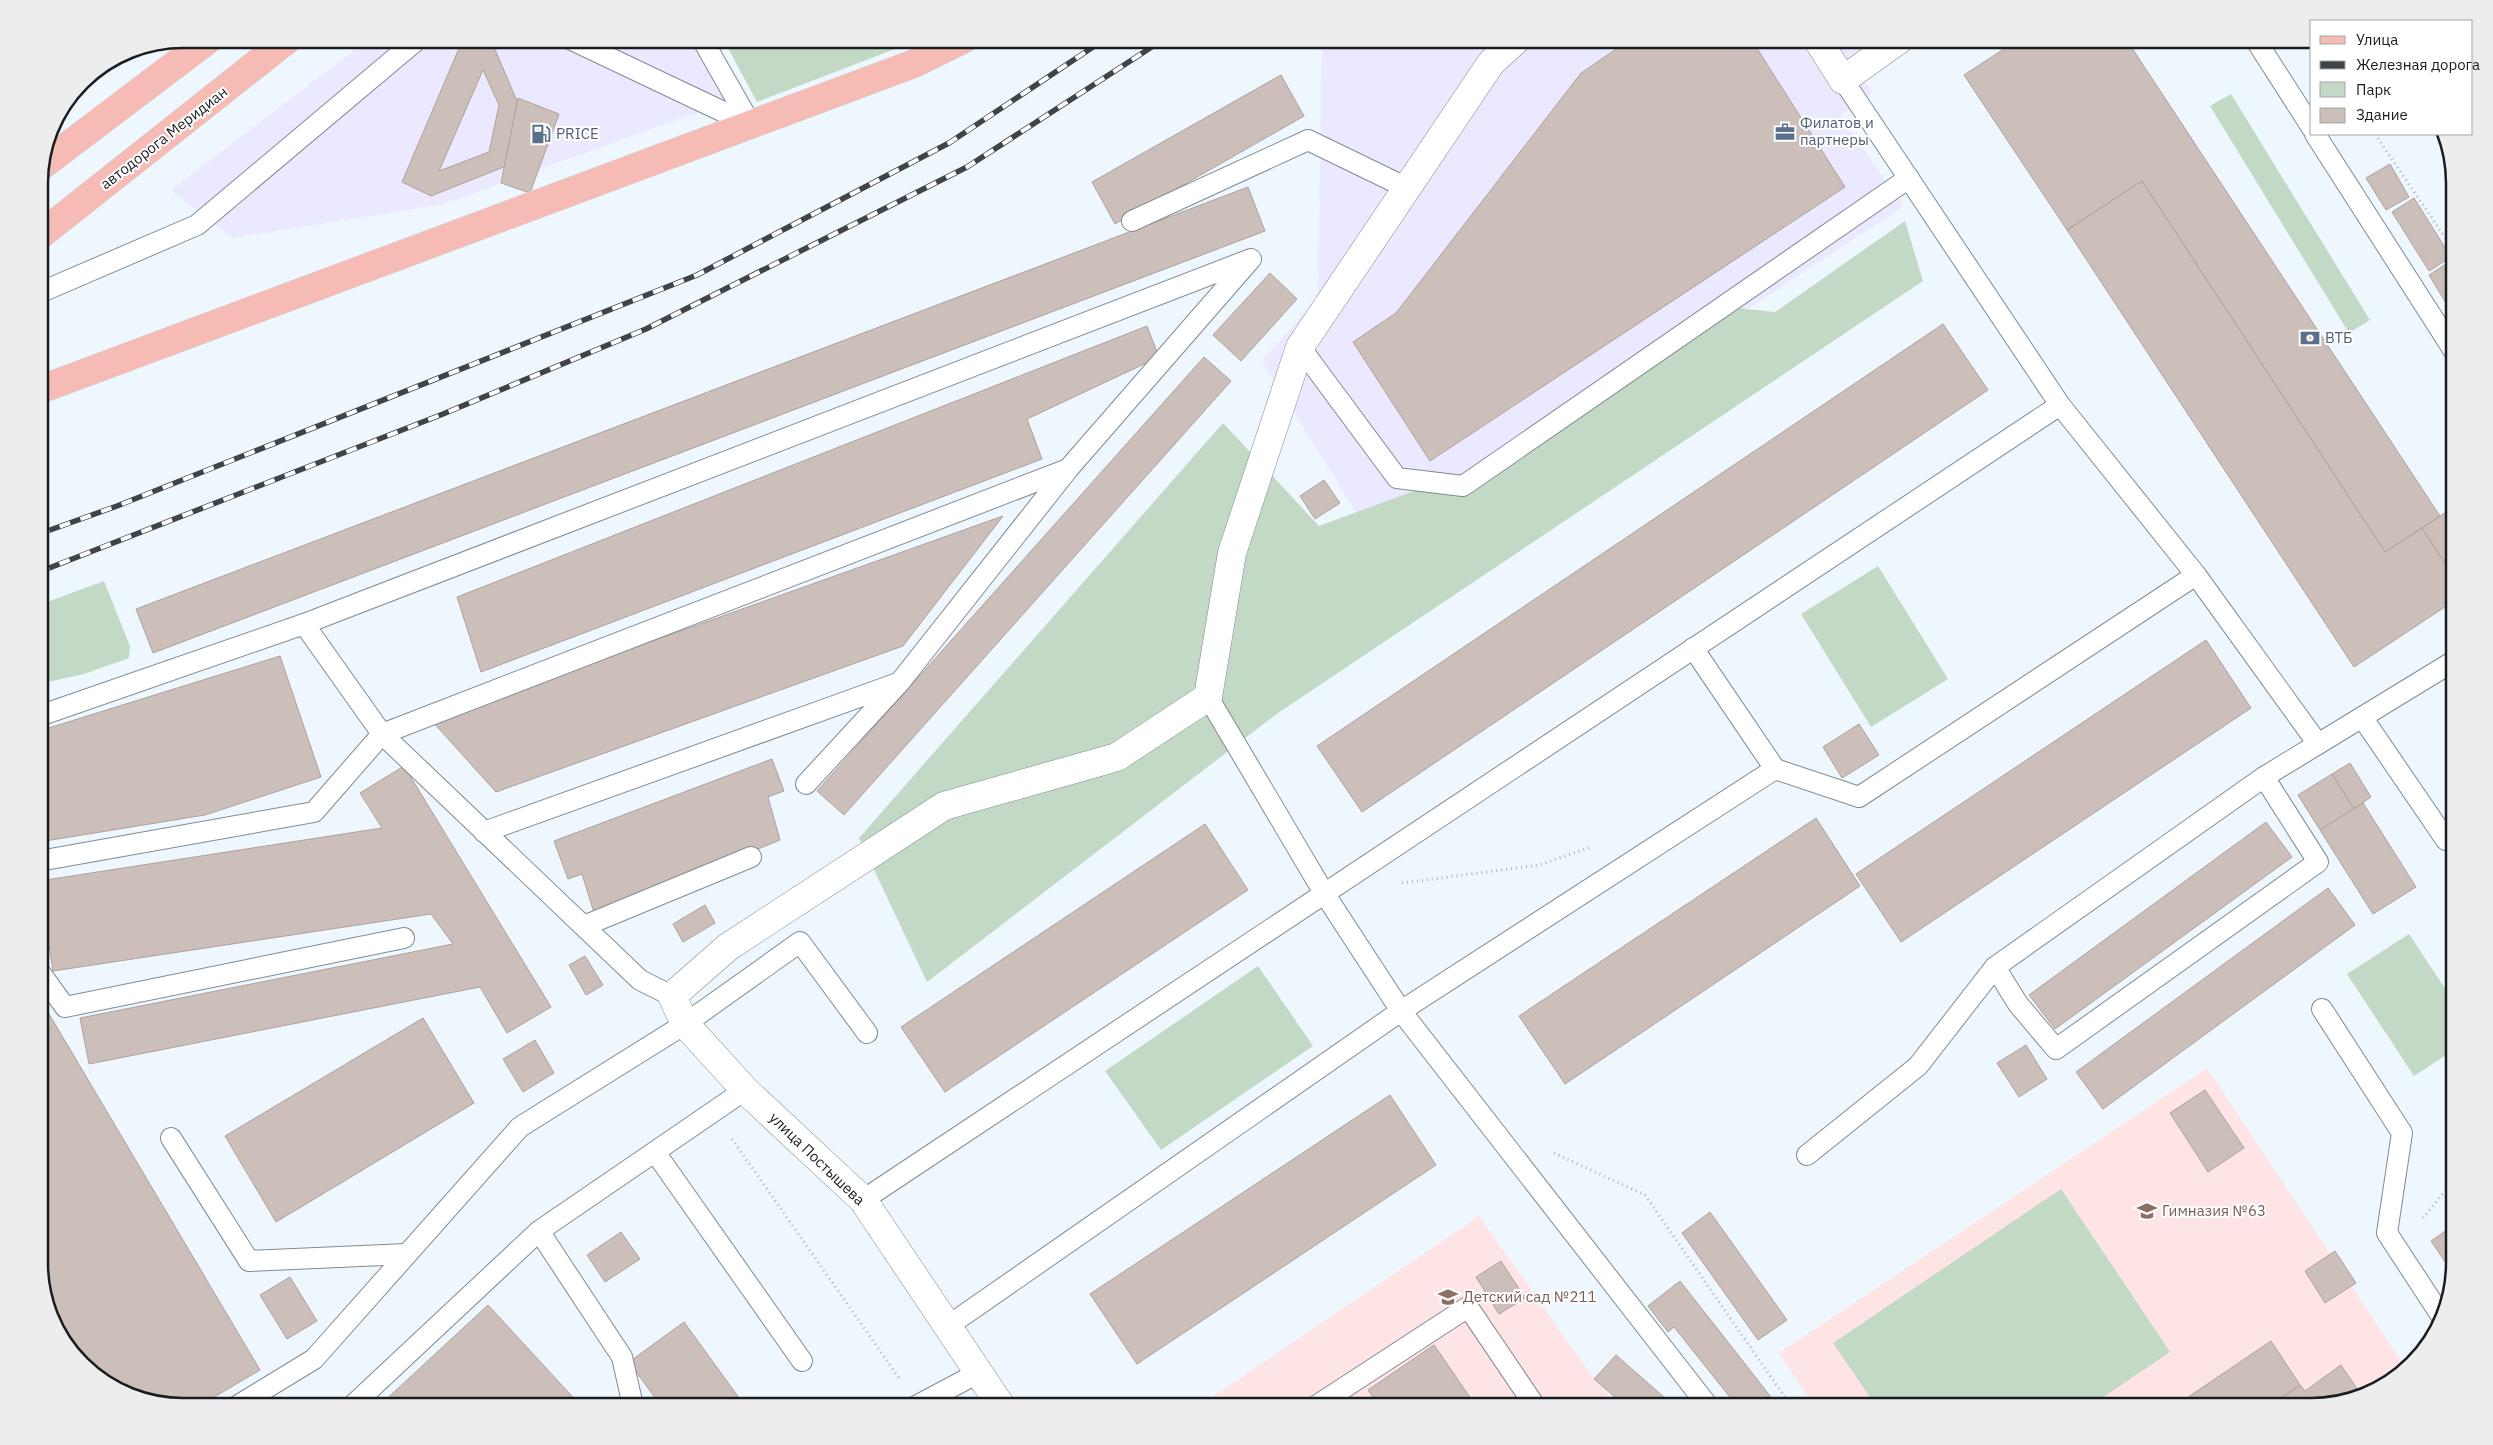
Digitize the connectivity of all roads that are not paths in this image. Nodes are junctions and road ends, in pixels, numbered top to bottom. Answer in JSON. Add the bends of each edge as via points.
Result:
{"nodes":[{"id":1,"x":197,"y":48,"type":"edge"},
{"id":2,"x":277,"y":48,"type":"edge"},
{"id":3,"x":407,"y":48,"type":"edge"},
{"id":4,"x":589,"y":48,"type":"edge"},
{"id":5,"x":707,"y":48,"type":"edge"},
{"id":6,"x":945,"y":48,"type":"edge"},
{"id":7,"x":1507,"y":48,"type":"edge"},
{"id":8,"x":1823,"y":48,"type":"edge"},
{"id":9,"x":1887,"y":48,"type":"edge"},
{"id":10,"x":2261,"y":48,"type":"edge"},
{"id":11,"x":1843,"y":80,"type":"junction"},
{"id":12,"x":751,"y":125,"type":"junction"},
{"id":13,"x":2310,"y":125,"type":"edge"},
{"id":14,"x":2316,"y":135,"type":"edge"},
{"id":15,"x":50,"y":159,"type":"edge"},
{"id":16,"x":1909,"y":178,"type":"junction"},
{"id":17,"x":1407,"y":188,"type":"junction"},
{"id":18,"x":1132,"y":221,"type":"dead end"},
{"id":19,"x":48,"y":229,"type":"edge"},
{"id":20,"x":48,"y":289,"type":"edge"},
{"id":21,"x":2445,"y":337,"type":"edge"},
{"id":22,"x":1300,"y":347,"type":"junction"},
{"id":23,"x":48,"y":387,"type":"edge"},
{"id":24,"x":2060,"y":405,"type":"junction"},
{"id":25,"x":1069,"y":468,"type":"junction"},
{"id":26,"x":2196,"y":575,"type":"junction"},
{"id":27,"x":304,"y":624,"type":"junction"},
{"id":28,"x":1693,"y":648,"type":"junction"},
{"id":29,"x":2445,"y":667,"type":"edge"},
{"id":30,"x":900,"y":682,"type":"junction"},
{"id":31,"x":1208,"y":697,"type":"junction"},
{"id":32,"x":48,"y":713,"type":"edge"},
{"id":33,"x":2362,"y":717,"type":"junction"},
{"id":34,"x":382,"y":734,"type":"junction"},
{"id":35,"x":2318,"y":744,"type":"junction"},
{"id":36,"x":1775,"y":769,"type":"junction"},
{"id":37,"x":2264,"y":777,"type":"junction"},
{"id":38,"x":806,"y":784,"type":"dead end"},
{"id":39,"x":484,"y":832,"type":"junction"},
{"id":40,"x":2446,"y":840,"type":"dead end"},
{"id":41,"x":751,"y":857,"type":"dead end"},
{"id":42,"x":48,"y":860,"type":"edge"},
{"id":43,"x":1324,"y":893,"type":"junction"},
{"id":44,"x":584,"y":926,"type":"junction"},
{"id":45,"x":404,"y":938,"type":"dead end"},
{"id":46,"x":1994,"y":967,"type":"junction"},
{"id":47,"x":48,"y":983,"type":"edge"},
{"id":48,"x":672,"y":996,"type":"junction"},
{"id":49,"x":2322,"y":1009,"type":"dead end"},
{"id":50,"x":1400,"y":1011,"type":"junction"},
{"id":51,"x":685,"y":1024,"type":"junction"},
{"id":52,"x":867,"y":1033,"type":"dead end"},
{"id":53,"x":745,"y":1090,"type":"junction"},
{"id":54,"x":171,"y":1138,"type":"dead end"},
{"id":55,"x":655,"y":1152,"type":"junction"},
{"id":56,"x":1807,"y":1155,"type":"dead end"},
{"id":57,"x":863,"y":1200,"type":"junction"},
{"id":58,"x":539,"y":1231,"type":"junction"},
{"id":59,"x":407,"y":1254,"type":"junction"},
{"id":60,"x":2437,"y":1309,"type":"edge"},
{"id":61,"x":948,"y":1326,"type":"junction"},
{"id":62,"x":802,"y":1361,"type":"dead end"},
{"id":63,"x":978,"y":1373,"type":"junction"},
{"id":64,"x":250,"y":1398,"type":"edge"},
{"id":65,"x":361,"y":1398,"type":"edge"},
{"id":66,"x":630,"y":1398,"type":"edge"},
{"id":67,"x":932,"y":1398,"type":"edge"},
{"id":68,"x":995,"y":1398,"type":"edge"},
{"id":69,"x":1331,"y":1398,"type":"edge"},
{"id":70,"x":1530,"y":1398,"type":"edge"},
{"id":71,"x":1702,"y":1398,"type":"edge"}],
"edges":[{"from":1,"to":15,"type":"main road"},
{"from":2,"to":19,"type":"main road","name":"автодорога Меридиан"},
{"from":3,"to":20,"type":"lane","via":[[197,225]]},
{"from":4,"to":12,"type":"lane"},
{"from":5,"to":12,"type":"lane"},
{"from":6,"to":12,"type":"main road","via":[[912,64]]},
{"from":7,"to":17,"type":"street","via":[[1491,63]]},
{"from":8,"to":11,"type":"street"},
{"from":9,"to":11,"type":"street"},
{"from":10,"to":13,"type":"lane"},
{"from":11,"to":16,"type":"lane"},
{"from":12,"to":23,"type":"main road"},
{"from":14,"to":21,"type":"lane"},
{"from":16,"to":22,"type":"lane","via":[[1463,486],[1397,478]]},
{"from":16,"to":24,"type":"lane"},
{"from":17,"to":18,"type":"lane","via":[[1308,140]]},
{"from":17,"to":22,"type":"street"},
{"from":22,"to":31,"type":"street","via":[[1232,553]]},
{"from":24,"to":26,"type":"lane"},
{"from":24,"to":28,"type":"lane"},
{"from":25,"to":27,"type":"lane","via":[[1251,260]]},
{"from":25,"to":30,"type":"lane"},
{"from":25,"to":34,"type":"lane"},
{"from":26,"to":35,"type":"lane"},
{"from":26,"to":36,"type":"lane","via":[[1859,797]]},
{"from":27,"to":32,"type":"lane"},
{"from":27,"to":34,"type":"lane"},
{"from":28,"to":36,"type":"lane"},
{"from":28,"to":43,"type":"lane"},
{"from":29,"to":33,"type":"lane"},
{"from":30,"to":38,"type":"lane"},
{"from":30,"to":39,"type":"lane"},
{"from":31,"to":43,"type":"lane"},
{"from":31,"to":48,"type":"street","via":[[1117,757],[944,806],[728,948]]},
{"from":33,"to":35,"type":"lane"},
{"from":33,"to":40,"type":"lane"},
{"from":34,"to":39,"type":"lane"},
{"from":34,"to":42,"type":"lane","via":[[314,812]]},
{"from":35,"to":37,"type":"lane"},
{"from":36,"to":50,"type":"lane"},
{"from":37,"to":46,"type":"lane"},
{"from":37,"to":46,"type":"lane","via":[[2318,862],[2056,1049],[2018,1004]]},
{"from":39,"to":44,"type":"lane"},
{"from":41,"to":44,"type":"lane"},
{"from":43,"to":50,"type":"lane"},
{"from":43,"to":57,"type":"lane"},
{"from":44,"to":48,"type":"lane","via":[[640,980]]},
{"from":45,"to":47,"type":"lane","via":[[65,1007]]},
{"from":46,"to":56,"type":"lane","via":[[1918,1066]]},
{"from":48,"to":51,"type":"street","name":"улица Постышева"},
{"from":49,"to":60,"type":"lane","via":[[2402,1133],[2387,1233]]},
{"from":50,"to":61,"type":"lane"},
{"from":50,"to":71,"type":"lane"},
{"from":51,"to":52,"type":"lane","via":[[800,942]]},
{"from":51,"to":53,"type":"street","name":"улица Постышева"},
{"from":51,"to":59,"type":"lane","via":[[520,1126]]},
{"from":53,"to":55,"type":"lane"},
{"from":53,"to":57,"type":"street","name":"улица Постышева"},
{"from":54,"to":59,"type":"lane","via":[[249,1261]]},
{"from":55,"to":58,"type":"lane"},
{"from":55,"to":62,"type":"lane"},
{"from":57,"to":61,"type":"street","name":"улица Постышева"},
{"from":58,"to":65,"type":"lane"},
{"from":58,"to":66,"type":"lane","via":[[622,1357]]},
{"from":59,"to":64,"type":"lane","via":[[314,1359]]},
{"from":61,"to":63,"type":"street","name":"улица Постышева"},
{"from":63,"to":67,"type":"lane"},
{"from":63,"to":68,"type":"street","name":"улица Постышева"},
{"from":69,"to":70,"type":"lane","via":[[1468,1307]]}]}
